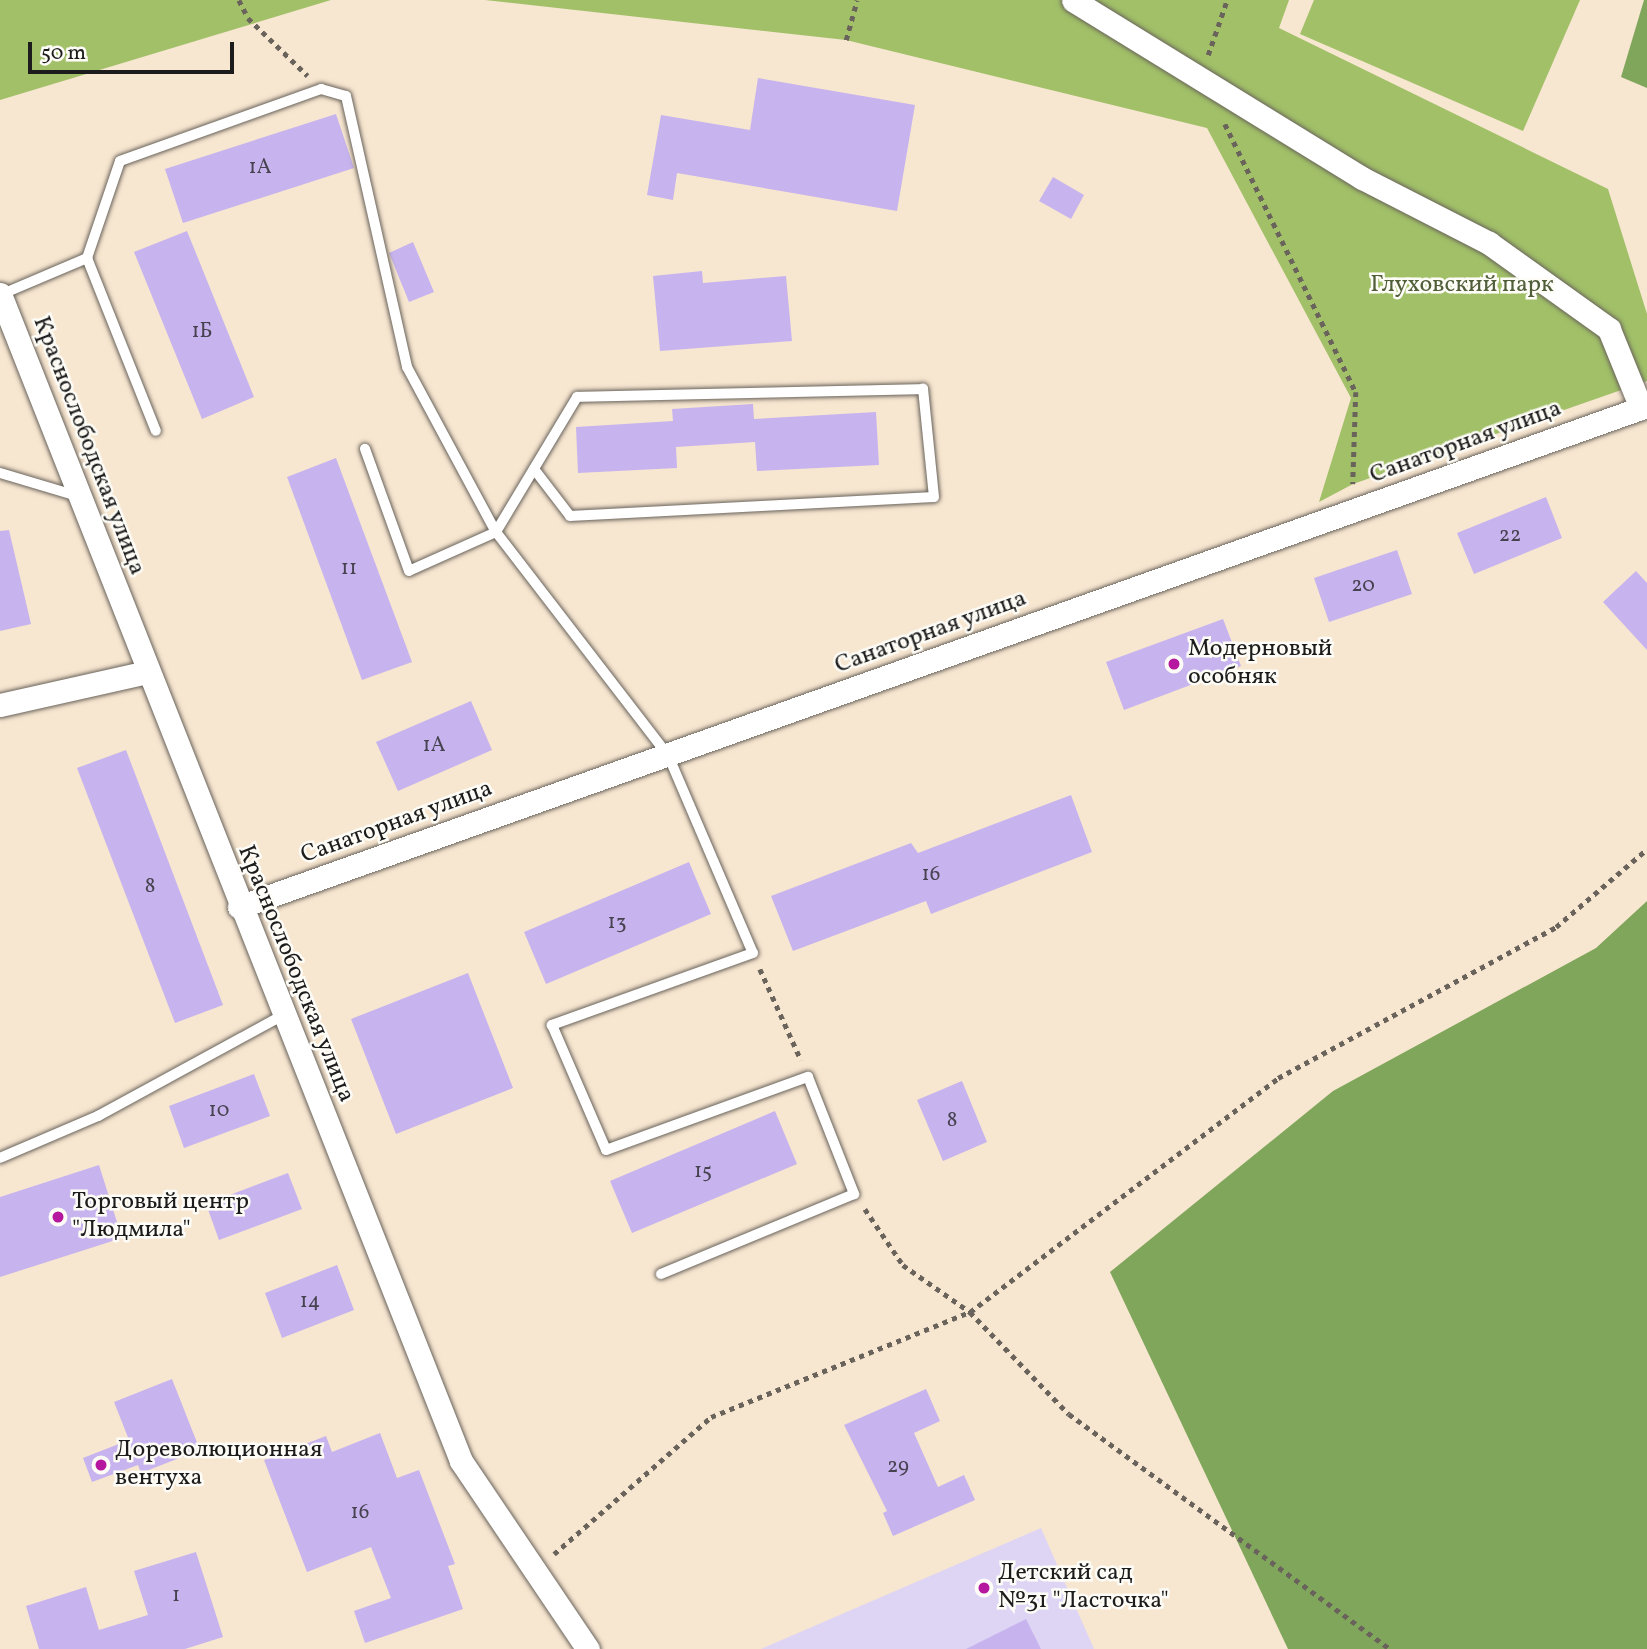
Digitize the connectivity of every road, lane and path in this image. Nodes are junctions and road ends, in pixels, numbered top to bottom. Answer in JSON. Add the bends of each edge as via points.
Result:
{"nodes":[{"id":1,"x":239,"y":0,"type":"edge"},
{"id":2,"x":857,"y":0,"type":"edge"},
{"id":3,"x":1073,"y":0,"type":"edge"},
{"id":4,"x":1227,"y":0,"type":"edge"},
{"id":5,"x":846,"y":40,"type":"dead end"},
{"id":6,"x":1201,"y":75,"type":"junction"},
{"id":7,"x":321,"y":89,"type":"junction"},
{"id":8,"x":1219,"y":111,"type":"dead end"},
{"id":9,"x":87,"y":258,"type":"junction"},
{"id":10,"x":0,"y":294,"type":"edge"},
{"id":11,"x":1645,"y":411,"type":"edge"},
{"id":12,"x":156,"y":431,"type":"dead end"},
{"id":13,"x":365,"y":449,"type":"dead end"},
{"id":14,"x":534,"y":469,"type":"junction"},
{"id":15,"x":0,"y":473,"type":"edge"},
{"id":16,"x":80,"y":497,"type":"junction"},
{"id":17,"x":1351,"y":512,"type":"junction"},
{"id":18,"x":496,"y":532,"type":"junction"},
{"id":19,"x":148,"y":671,"type":"junction"},
{"id":20,"x":0,"y":705,"type":"edge"},
{"id":21,"x":668,"y":755,"type":"junction"},
{"id":22,"x":1647,"y":849,"type":"edge"},
{"id":23,"x":239,"y":907,"type":"junction"},
{"id":24,"x":753,"y":953,"type":"junction"},
{"id":25,"x":283,"y":1015,"type":"junction"},
{"id":26,"x":808,"y":1077,"type":"junction"},
{"id":27,"x":0,"y":1158,"type":"edge"},
{"id":28,"x":854,"y":1194,"type":"junction"},
{"id":29,"x":661,"y":1274,"type":"dead end"},
{"id":30,"x":970,"y":1312,"type":"junction"},
{"id":31,"x":535,"y":1571,"type":"junction"},
{"id":32,"x":588,"y":1649,"type":"edge"},
{"id":33,"x":1390,"y":1649,"type":"edge"}],
"edges":[{"from":1,"to":7,"type":"path","via":[[248,18]]},
{"from":2,"to":5,"type":"path"},
{"from":3,"to":6,"type":"street"},
{"from":4,"to":6,"type":"path"},
{"from":6,"to":11,"type":"street","via":[[1362,178],[1489,243],[1609,328]]},
{"from":7,"to":9,"type":"lane","via":[[120,161]]},
{"from":7,"to":18,"type":"lane","via":[[346,96],[407,367]]},
{"from":8,"to":17,"type":"path","via":[[1356,392]]},
{"from":9,"to":10,"type":"lane"},
{"from":9,"to":12,"type":"lane"},
{"from":10,"to":16,"type":"street","name":"Краснослободская улица"},
{"from":11,"to":17,"type":"street","name":"Санаторная улица"},
{"from":13,"to":18,"type":"lane","via":[[409,571]]},
{"from":14,"to":14,"type":"lane","via":[[577,397],[923,389],[934,497],[570,516]]},
{"from":14,"to":18,"type":"lane"},
{"from":15,"to":16,"type":"lane"},
{"from":16,"to":19,"type":"street","name":"Краснослободская улица"},
{"from":17,"to":21,"type":"street","name":"Санаторная улица"},
{"from":18,"to":21,"type":"lane"},
{"from":19,"to":20,"type":"street"},
{"from":19,"to":23,"type":"street","name":"Краснослободская улица"},
{"from":21,"to":23,"type":"street","name":"Санаторная улица"},
{"from":21,"to":24,"type":"lane"},
{"from":22,"to":30,"type":"path","via":[[1556,927],[1278,1078]]},
{"from":23,"to":25,"type":"street","name":"Краснослободская улица"},
{"from":24,"to":26,"type":"path"},
{"from":24,"to":26,"type":"lane","via":[[552,1025],[606,1150]]},
{"from":25,"to":27,"type":"lane","via":[[98,1116]]},
{"from":25,"to":31,"type":"street","name":"Краснослободская улица","via":[[461,1461]]},
{"from":26,"to":28,"type":"lane"},
{"from":28,"to":29,"type":"lane"},
{"from":28,"to":30,"type":"path","via":[[904,1265]]},
{"from":30,"to":31,"type":"path","via":[[711,1417]]},
{"from":30,"to":33,"type":"path","via":[[1069,1414]]},
{"from":31,"to":32,"type":"street","name":"Краснослободская улица"}]}
